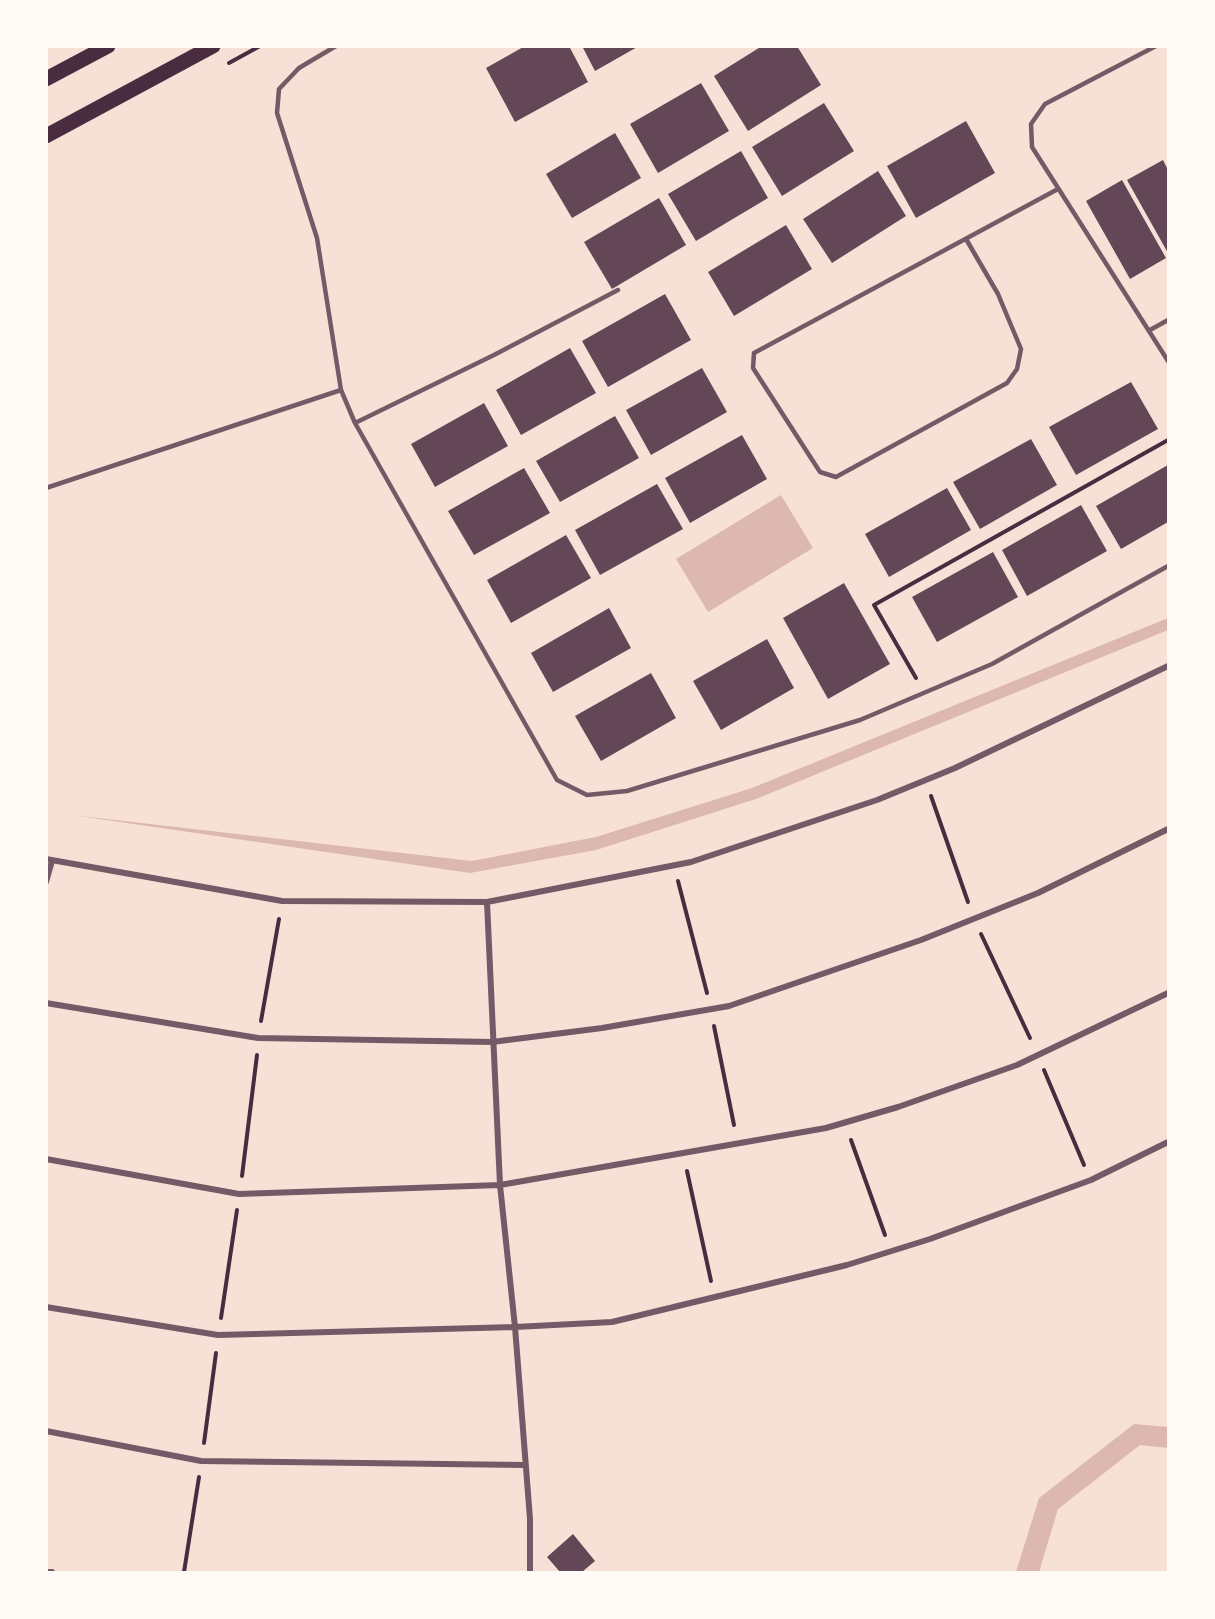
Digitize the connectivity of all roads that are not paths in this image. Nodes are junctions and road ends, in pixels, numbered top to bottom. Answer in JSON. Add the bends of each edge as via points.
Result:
{"nodes":[{"id":1,"x":108,"y":46,"type":"edge"},
{"id":2,"x":213,"y":46,"type":"edge"},
{"id":3,"x":336,"y":46,"type":"edge"},
{"id":4,"x":1156,"y":46,"type":"edge"},
{"id":5,"x":46,"y":79,"type":"edge"},
{"id":6,"x":46,"y":136,"type":"edge"},
{"id":7,"x":1058,"y":189,"type":"junction"},
{"id":8,"x":966,"y":239,"type":"junction"},
{"id":9,"x":618,"y":290,"type":"dead end"},
{"id":10,"x":1168,"y":320,"type":"edge"},
{"id":11,"x":1150,"y":330,"type":"junction"},
{"id":12,"x":1168,"y":361,"type":"edge"},
{"id":13,"x":341,"y":390,"type":"junction"},
{"id":14,"x":355,"y":423,"type":"junction"},
{"id":15,"x":46,"y":488,"type":"edge"},
{"id":16,"x":1168,"y":567,"type":"edge"},
{"id":17,"x":1168,"y":666,"type":"edge"},
{"id":18,"x":1168,"y":829,"type":"edge"},
{"id":19,"x":49,"y":860,"type":"edge"},
{"id":20,"x":46,"y":882,"type":"edge"},
{"id":21,"x":487,"y":902,"type":"junction"},
{"id":22,"x":1168,"y":993,"type":"edge"},
{"id":23,"x":46,"y":1003,"type":"edge"},
{"id":24,"x":492,"y":1042,"type":"junction"},
{"id":25,"x":1168,"y":1142,"type":"edge"},
{"id":26,"x":46,"y":1159,"type":"edge"},
{"id":27,"x":500,"y":1185,"type":"junction"},
{"id":28,"x":46,"y":1307,"type":"edge"},
{"id":29,"x":515,"y":1327,"type":"junction"},
{"id":30,"x":46,"y":1431,"type":"edge"},
{"id":31,"x":525,"y":1465,"type":"junction"},
{"id":32,"x":46,"y":1572,"type":"edge"},
{"id":33,"x":52,"y":1572,"type":"edge"},
{"id":34,"x":530,"y":1572,"type":"edge"}],
"edges":[{"from":1,"to":5,"type":"main road"},
{"from":2,"to":6,"type":"main road"},
{"from":3,"to":13,"type":"lane","via":[[299,68],[279,89],[277,113],[317,238]]},
{"from":4,"to":7,"type":"lane","via":[[1045,104],[1031,124],[1032,147]]},
{"from":7,"to":8,"type":"lane"},
{"from":7,"to":11,"type":"lane"},
{"from":8,"to":8,"type":"lane","via":[[754,353],[753,368],[820,472],[836,477],[1007,383],[1017,369],[1022,349],[998,294]]},
{"from":9,"to":14,"type":"lane"},
{"from":10,"to":11,"type":"lane"},
{"from":11,"to":12,"type":"lane"},
{"from":13,"to":14,"type":"lane"},
{"from":13,"to":15,"type":"lane"},
{"from":14,"to":16,"type":"lane","via":[[557,780],[587,795],[627,791],[860,720],[992,664]]},
{"from":17,"to":21,"type":"street","via":[[926,781],[877,800],[691,862]]},
{"from":18,"to":24,"type":"street","via":[[1038,893],[974,919],[729,1006]]},
{"from":19,"to":20,"type":"street"},
{"from":19,"to":21,"type":"street","via":[[282,901]]},
{"from":21,"to":24,"type":"street"},
{"from":22,"to":27,"type":"street","via":[[977,1080],[826,1128]]},
{"from":23,"to":24,"type":"street","via":[[258,1038]]},
{"from":24,"to":27,"type":"street"},
{"from":25,"to":29,"type":"street","via":[[1091,1180],[847,1265],[612,1322]]},
{"from":26,"to":27,"type":"street","via":[[239,1194]]},
{"from":27,"to":29,"type":"street"},
{"from":28,"to":29,"type":"street","via":[[219,1335]]},
{"from":29,"to":31,"type":"street"},
{"from":30,"to":31,"type":"street","via":[[201,1461]]},
{"from":31,"to":34,"type":"street"},
{"from":32,"to":33,"type":"street"}]}
